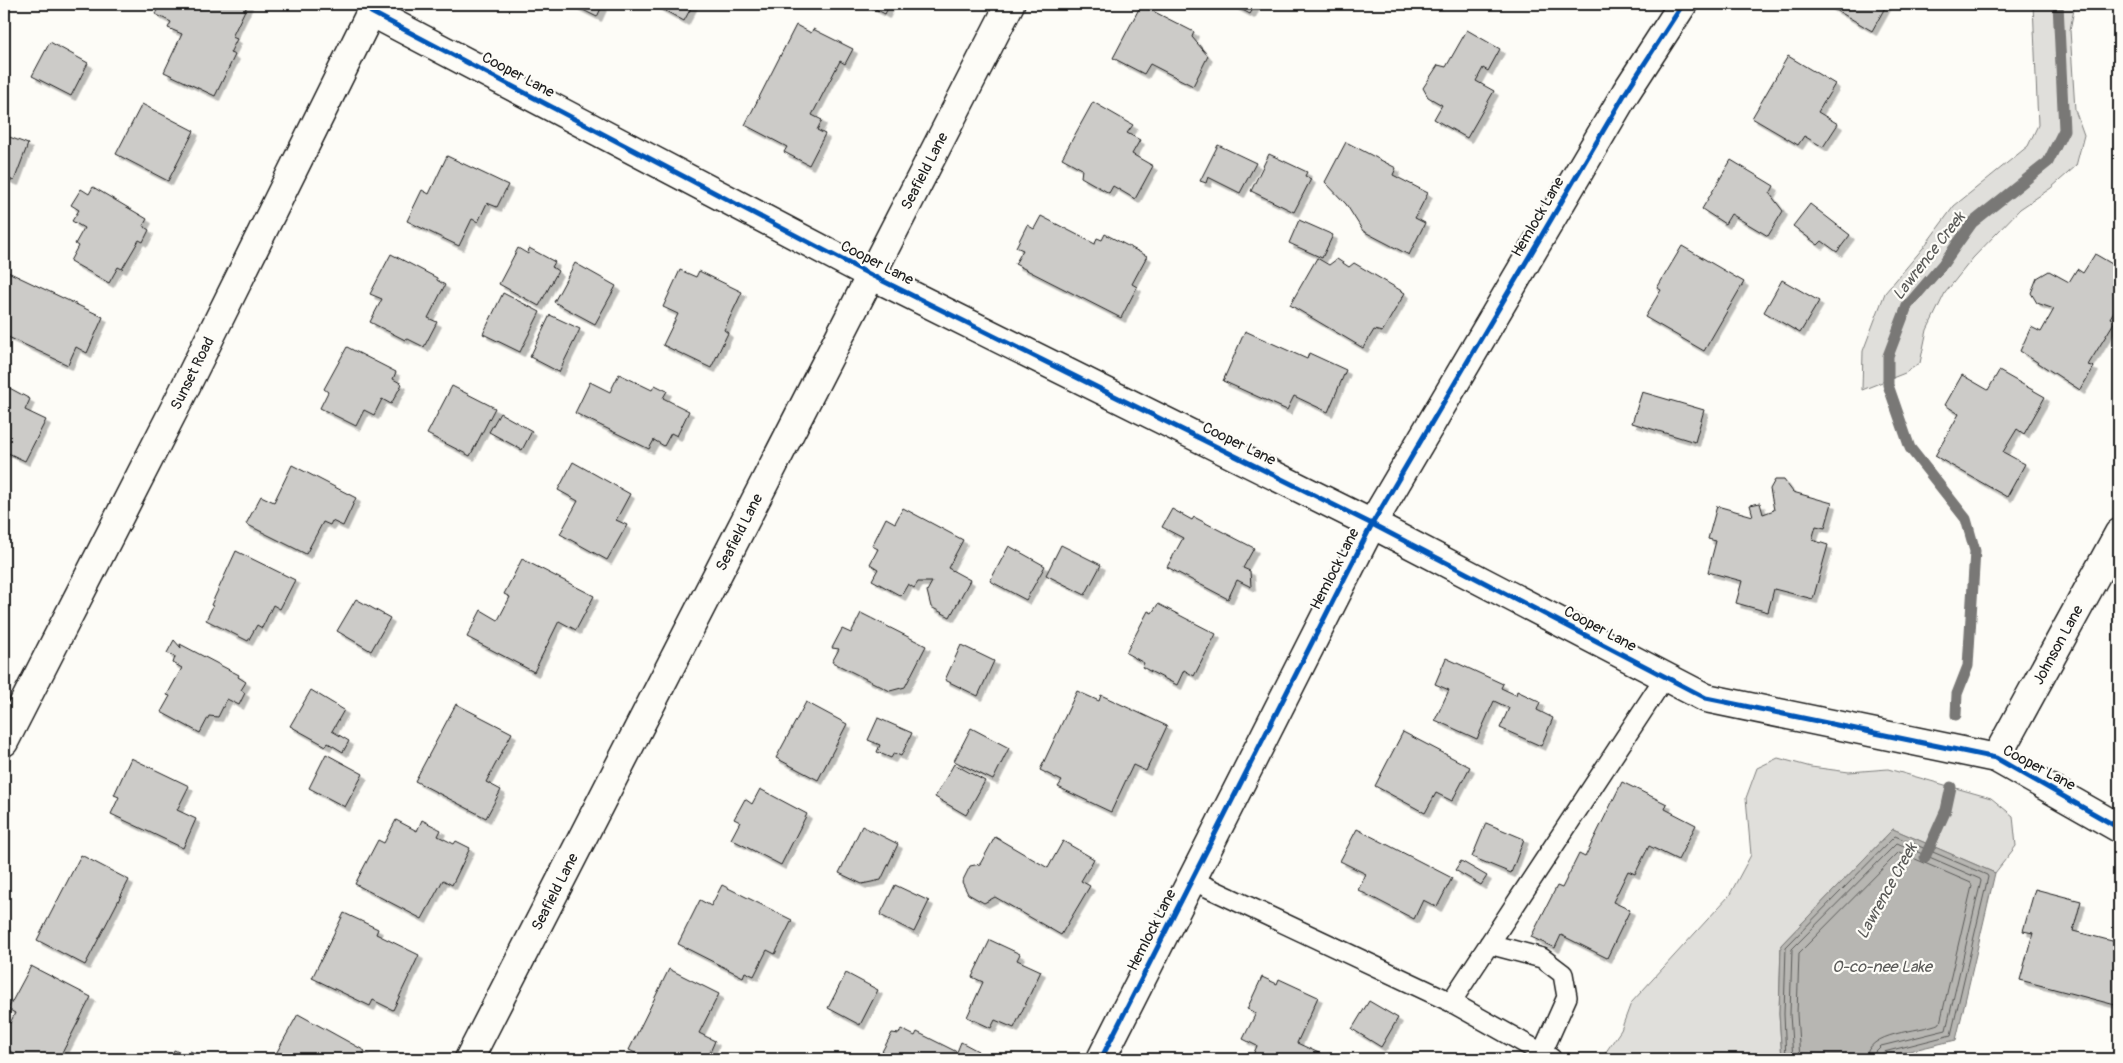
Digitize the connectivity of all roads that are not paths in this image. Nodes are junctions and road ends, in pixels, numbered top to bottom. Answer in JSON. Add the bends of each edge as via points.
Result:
{"nodes":[{"id":1,"x":1010,"y":4,"type":"edge"},
{"id":2,"x":1683,"y":4,"type":"edge"},
{"id":3,"x":373,"y":8,"type":"edge"},
{"id":4,"x":871,"y":275,"type":"junction"},
{"id":5,"x":1372,"y":524,"type":"junction"},
{"id":6,"x":2119,"y":533,"type":"edge"},
{"id":7,"x":1665,"y":677,"type":"junction"},
{"id":8,"x":4,"y":742,"type":"edge"},
{"id":9,"x":1996,"y":758,"type":"junction"},
{"id":10,"x":2119,"y":828,"type":"edge"},
{"id":11,"x":1192,"y":880,"type":"junction"},
{"id":12,"x":1490,"y":944,"type":"junction"},
{"id":13,"x":1452,"y":1002,"type":"junction"},
{"id":14,"x":1546,"y":1056,"type":"edge"},
{"id":15,"x":469,"y":1059,"type":"edge"},
{"id":16,"x":1101,"y":1059,"type":"edge"}],
"edges":[{"from":1,"to":4,"type":"street","name":"Seafield Lane"},
{"from":2,"to":5,"type":"street","name":"Hemlock Lane","via":[[1626,92]]},
{"from":3,"to":4,"type":"street","name":"Cooper Lane"},
{"from":3,"to":8,"type":"street","name":"Sunset Road","via":[[180,398]]},
{"from":4,"to":5,"type":"street","name":"Cooper Lane"},
{"from":4,"to":15,"type":"street","name":"Seafield Lane"},
{"from":5,"to":7,"type":"street","name":"Cooper Lane"},
{"from":5,"to":11,"type":"street","name":"Hemlock Lane"},
{"from":6,"to":9,"type":"street","name":"Johnson Lane"},
{"from":7,"to":9,"type":"street","name":"Cooper Lane","via":[[1706,698]]},
{"from":7,"to":12,"type":"lane"},
{"from":9,"to":10,"type":"street","name":"Cooper Lane"},
{"from":11,"to":13,"type":"lane"},
{"from":11,"to":16,"type":"street","name":"Hemlock Lane"},
{"from":12,"to":13,"type":"lane"},
{"from":12,"to":14,"type":"lane","via":[[1542,958],[1563,974],[1567,997]]},
{"from":13,"to":14,"type":"lane"}]}
